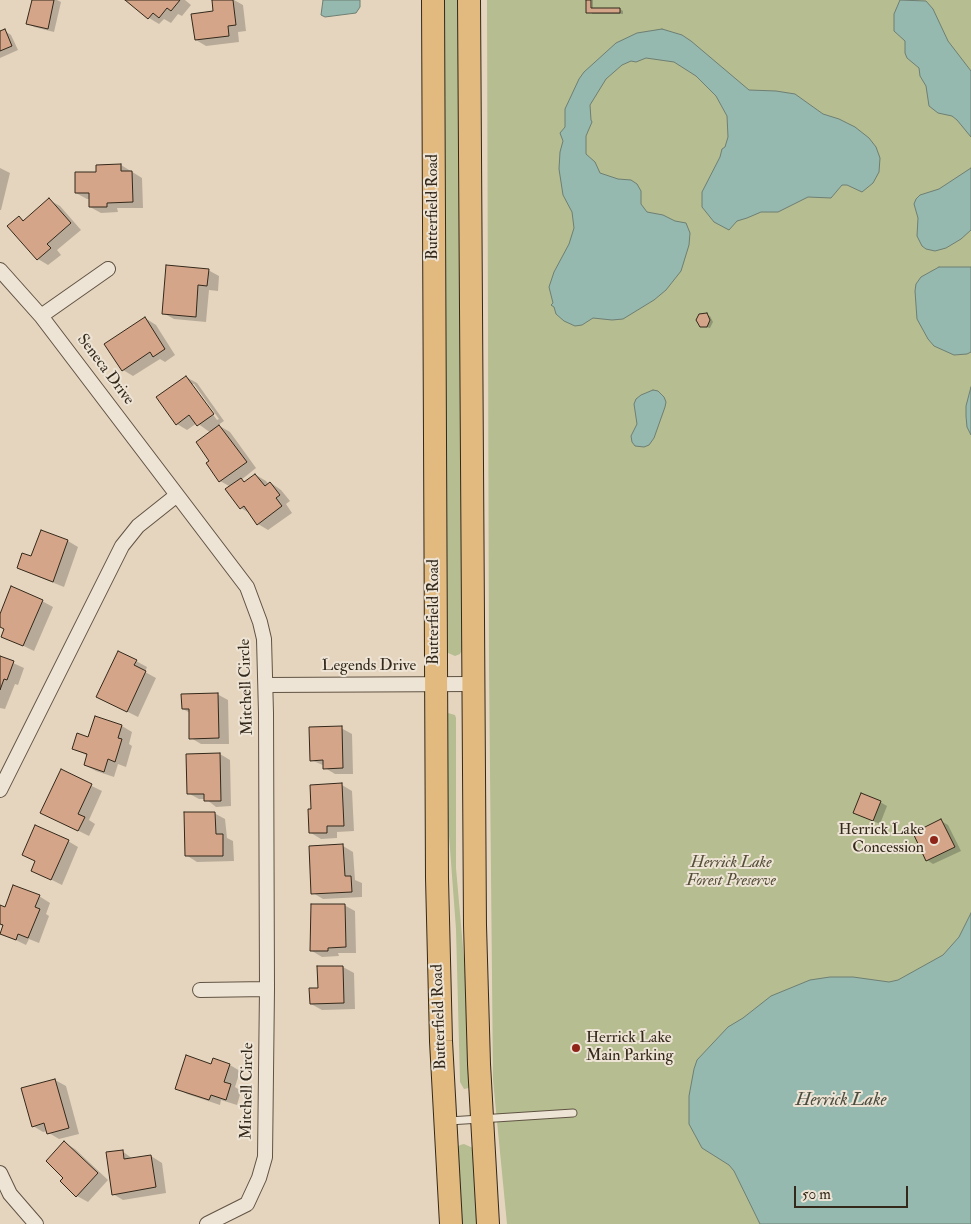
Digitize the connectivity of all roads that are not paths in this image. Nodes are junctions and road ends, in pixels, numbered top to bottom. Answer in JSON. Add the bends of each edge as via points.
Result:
{"nodes":[{"id":1,"x":433,"y":0,"type":"edge"},
{"id":2,"x":470,"y":0,"type":"edge"},
{"id":3,"x":0,"y":270,"type":"edge"},
{"id":4,"x":108,"y":270,"type":"dead end"},
{"id":5,"x":41,"y":316,"type":"junction"},
{"id":6,"x":177,"y":495,"type":"junction"},
{"id":7,"x":436,"y":684,"type":"junction"},
{"id":8,"x":472,"y":684,"type":"junction"},
{"id":9,"x":266,"y":685,"type":"junction"},
{"id":10,"x":0,"y":790,"type":"edge"},
{"id":11,"x":267,"y":989,"type":"junction"},
{"id":12,"x":200,"y":990,"type":"dead end"},
{"id":13,"x":573,"y":1113,"type":"dead end"},
{"id":14,"x":482,"y":1120,"type":"junction"},
{"id":15,"x":445,"y":1121,"type":"junction"},
{"id":16,"x":0,"y":1173,"type":"edge"},
{"id":17,"x":36,"y":1224,"type":"edge"},
{"id":18,"x":207,"y":1224,"type":"edge"},
{"id":19,"x":451,"y":1224,"type":"edge"},
{"id":20,"x":488,"y":1224,"type":"edge"}],
"edges":[{"from":1,"to":7,"type":"main road","name":"Butterfield Road"},
{"from":2,"to":8,"type":"main road"},
{"from":3,"to":5,"type":"street","name":"Seneca Drive"},
{"from":4,"to":5,"type":"street"},
{"from":5,"to":6,"type":"street","name":"Seneca Drive"},
{"from":6,"to":9,"type":"street","name":"Mitchell Circle","via":[[247,587],[264,640]]},
{"from":6,"to":10,"type":"street","via":[[138,526],[122,546]]},
{"from":7,"to":8,"type":"street","name":"Legends Drive"},
{"from":7,"to":9,"type":"street","name":"Legends Drive"},
{"from":7,"to":15,"type":"main road","name":"Butterfield Road","via":[[438,950]]},
{"from":8,"to":14,"type":"main road","via":[[475,926]]},
{"from":9,"to":11,"type":"street","name":"Mitchell Circle"},
{"from":11,"to":12,"type":"street"},
{"from":11,"to":18,"type":"street","name":"Mitchell Circle","via":[[265,1157],[247,1204]]},
{"from":13,"to":14,"type":"lane"},
{"from":14,"to":15,"type":"lane"},
{"from":14,"to":20,"type":"main road"},
{"from":15,"to":19,"type":"main road","name":"Butterfield Road"},
{"from":16,"to":17,"type":"street","via":[[10,1194]]}]}
